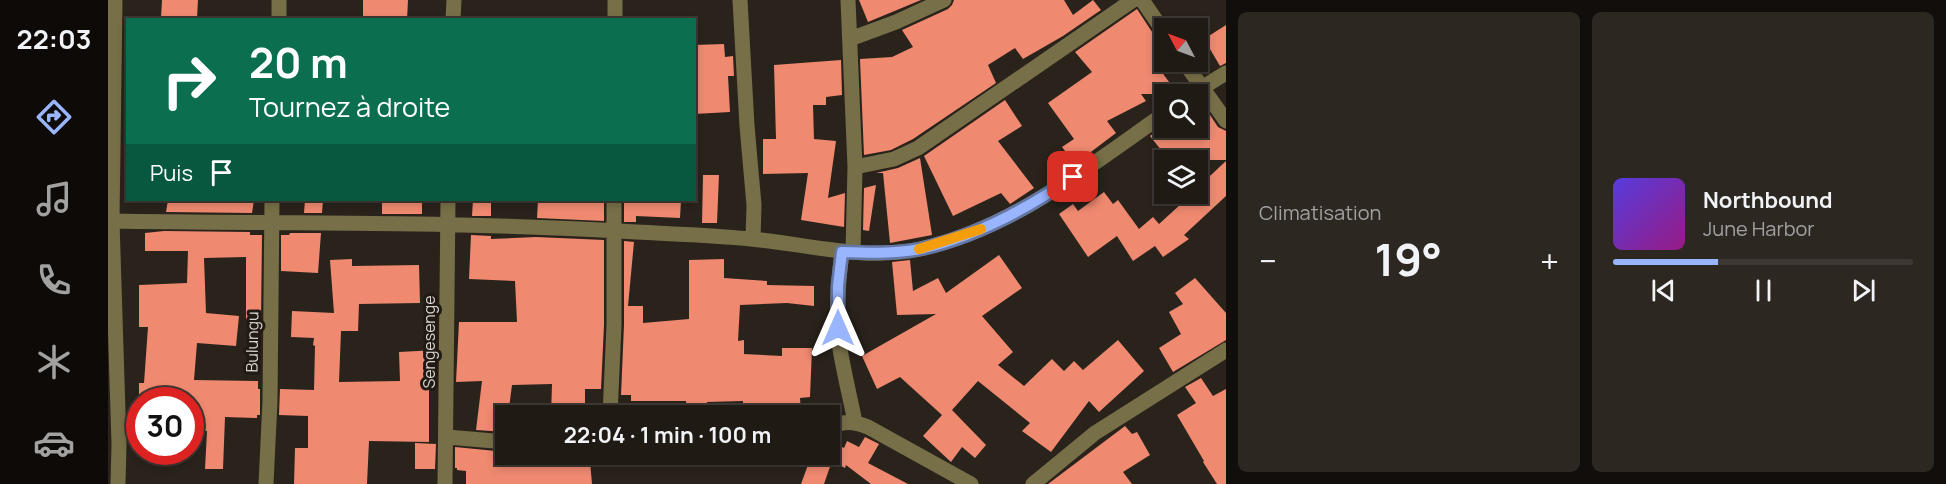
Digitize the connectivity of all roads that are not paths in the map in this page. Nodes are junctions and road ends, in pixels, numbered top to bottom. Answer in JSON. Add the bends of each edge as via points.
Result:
{"nodes":[{"id":1,"x":115,"y":0,"type":"edge"},
{"id":2,"x":279,"y":0,"type":"edge"},
{"id":3,"x":454,"y":0,"type":"edge"},
{"id":4,"x":615,"y":0,"type":"edge"},
{"id":5,"x":740,"y":0,"type":"edge"},
{"id":6,"x":848,"y":0,"type":"edge"},
{"id":7,"x":944,"y":0,"type":"edge"},
{"id":8,"x":1133,"y":0,"type":"edge"},
{"id":9,"x":1142,"y":0,"type":"edge"},
{"id":10,"x":279,"y":18,"type":"edge"},
{"id":11,"x":453,"y":18,"type":"edge"},
{"id":12,"x":615,"y":18,"type":"edge"},
{"id":13,"x":1154,"y":18,"type":"edge"},
{"id":14,"x":850,"y":39,"type":"junction"},
{"id":15,"x":1226,"y":73,"type":"edge"},
{"id":16,"x":1208,"y":84,"type":"edge"},
{"id":17,"x":1208,"y":102,"type":"edge"},
{"id":18,"x":1154,"y":121,"type":"edge"},
{"id":19,"x":1226,"y":121,"type":"edge"},
{"id":20,"x":855,"y":167,"type":"junction"},
{"id":21,"x":272,"y":201,"type":"edge"},
{"id":22,"x":448,"y":201,"type":"edge"},
{"id":23,"x":615,"y":201,"type":"edge"},
{"id":24,"x":110,"y":221,"type":"edge"},
{"id":25,"x":272,"y":222,"type":"junction"},
{"id":26,"x":448,"y":226,"type":"junction"},
{"id":27,"x":615,"y":230,"type":"junction"},
{"id":28,"x":753,"y":239,"type":"junction"},
{"id":29,"x":847,"y":252,"type":"junction"},
{"id":30,"x":1226,"y":350,"type":"edge"},
{"id":31,"x":610,"y":405,"type":"edge"},
{"id":32,"x":855,"y":422,"type":"junction"},
{"id":33,"x":840,"y":423,"type":"edge"},
{"id":34,"x":447,"y":437,"type":"junction"},
{"id":35,"x":495,"y":441,"type":"edge"},
{"id":36,"x":118,"y":484,"type":"edge"},
{"id":37,"x":266,"y":484,"type":"edge"},
{"id":38,"x":445,"y":484,"type":"edge"},
{"id":39,"x":971,"y":484,"type":"edge"},
{"id":40,"x":1033,"y":484,"type":"edge"}],
"edges":[{"from":1,"to":24,"type":"street"},
{"from":2,"to":10,"type":"street"},
{"from":3,"to":11,"type":"street"},
{"from":4,"to":12,"type":"street"},
{"from":5,"to":28,"type":"street"},
{"from":6,"to":14,"type":"street"},
{"from":7,"to":14,"type":"street"},
{"from":8,"to":20,"type":"street","via":[[918,148],[894,159]]},
{"from":9,"to":13,"type":"street"},
{"from":14,"to":20,"type":"street"},
{"from":15,"to":16,"type":"street"},
{"from":17,"to":19,"type":"street"},
{"from":18,"to":29,"type":"street","via":[[1055,190],[973,232],[920,249]]},
{"from":20,"to":29,"type":"street"},
{"from":21,"to":25,"type":"street","name":"Bulungu"},
{"from":22,"to":26,"type":"street","name":"Sengesenge"},
{"from":23,"to":27,"type":"street"},
{"from":24,"to":25,"type":"street"},
{"from":24,"to":36,"type":"street"},
{"from":25,"to":26,"type":"street"},
{"from":25,"to":37,"type":"street","name":"Bulungu"},
{"from":26,"to":27,"type":"street"},
{"from":26,"to":34,"type":"street","name":"Sengesenge"},
{"from":27,"to":28,"type":"street"},
{"from":27,"to":31,"type":"street"},
{"from":28,"to":29,"type":"street"},
{"from":29,"to":32,"type":"street","via":[[838,286],[838,328]]},
{"from":30,"to":40,"type":"street","via":[[1095,433]]},
{"from":32,"to":33,"type":"street"},
{"from":32,"to":39,"type":"street"},
{"from":34,"to":35,"type":"street"},
{"from":34,"to":38,"type":"street","name":"Sengesenge"}]}
